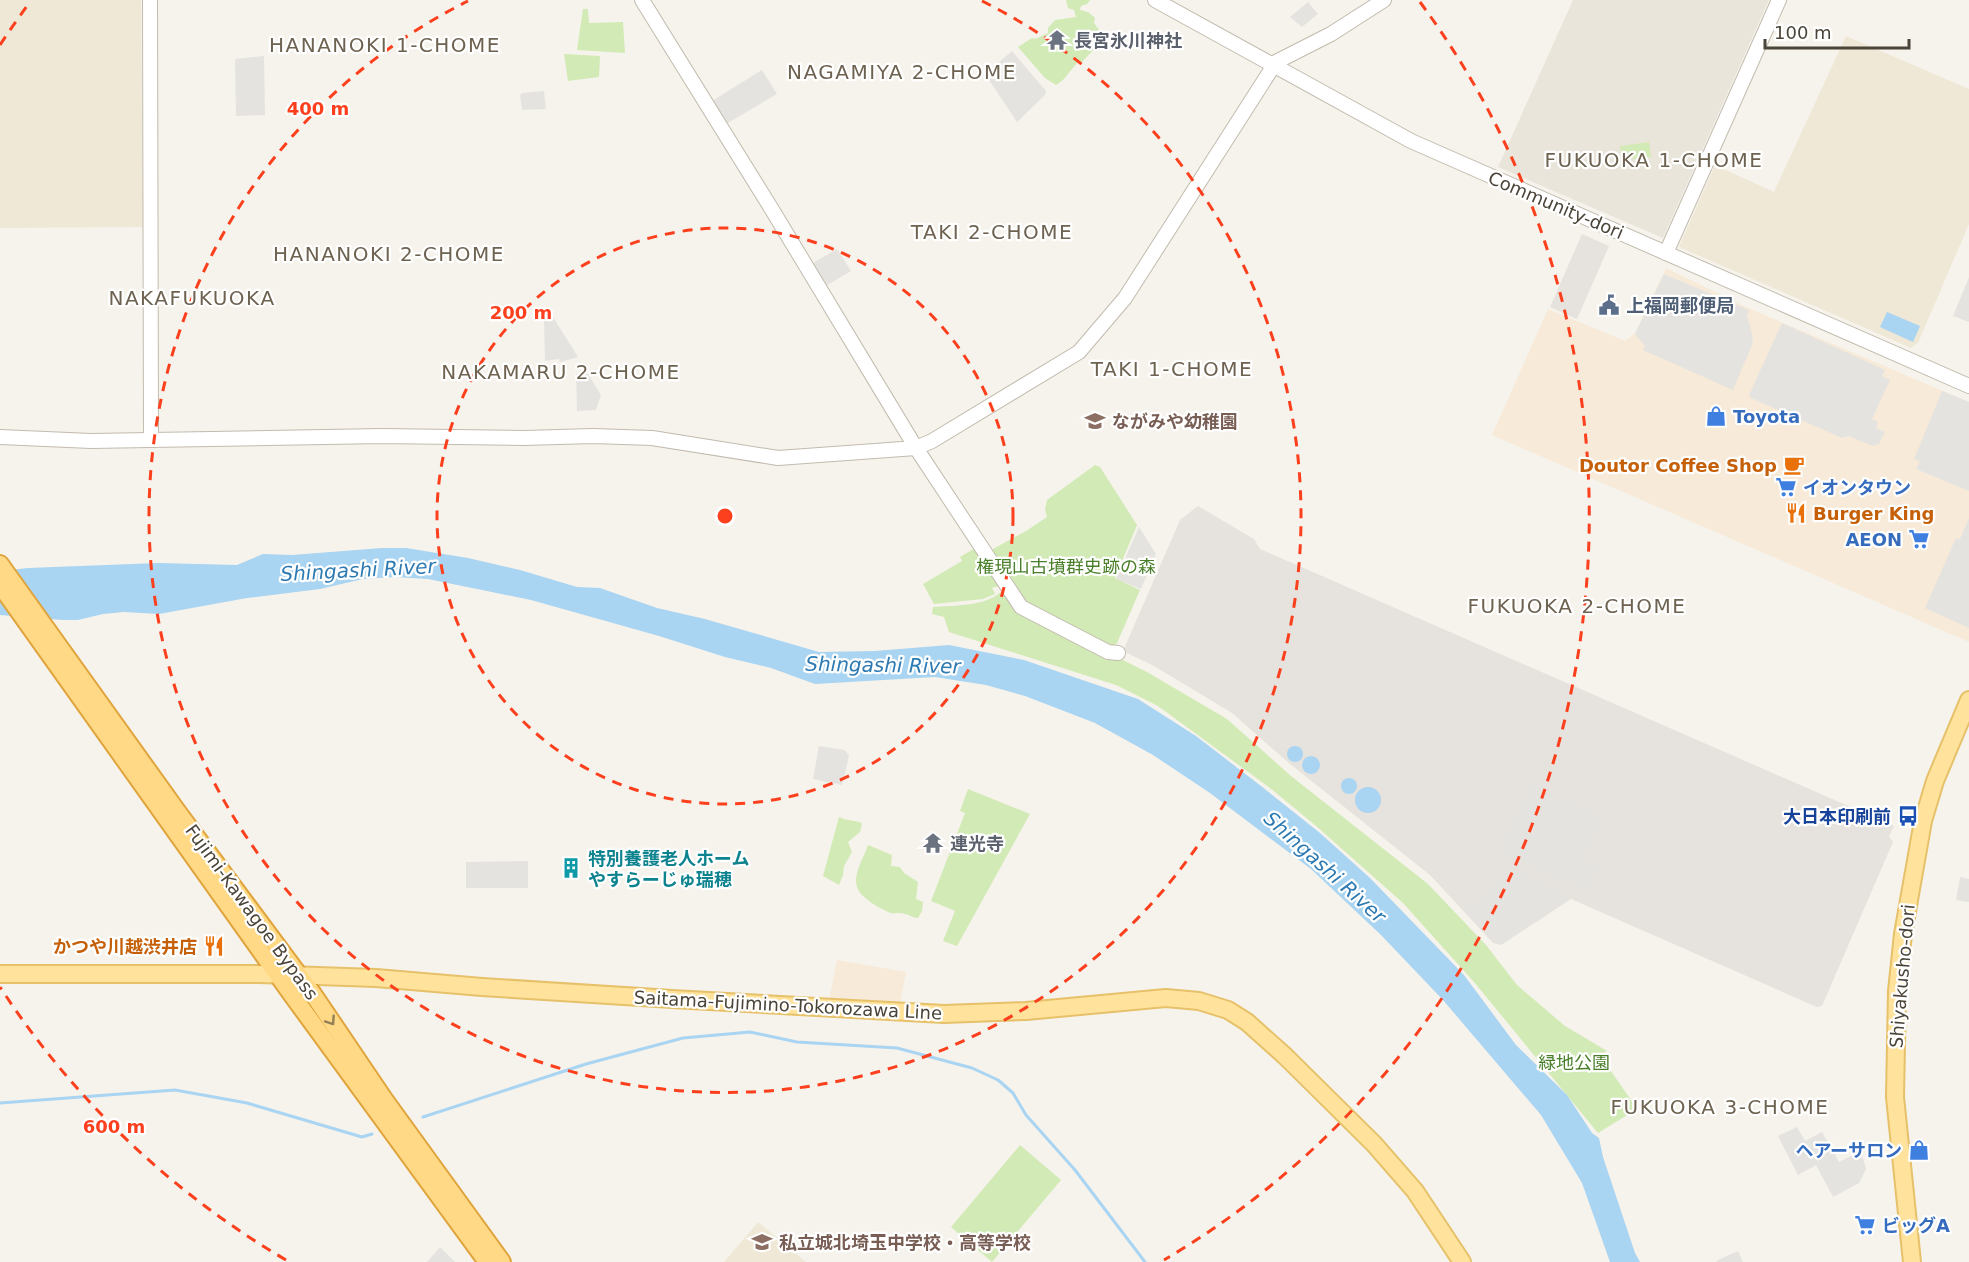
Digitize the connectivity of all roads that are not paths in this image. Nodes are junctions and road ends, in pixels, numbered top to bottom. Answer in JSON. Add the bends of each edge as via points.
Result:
{"nodes":[{"id":1,"x":150,"y":0,"type":"edge"},
{"id":2,"x":642,"y":0,"type":"edge"},
{"id":3,"x":1155,"y":0,"type":"edge"},
{"id":4,"x":1384,"y":0,"type":"edge"},
{"id":5,"x":1779,"y":0,"type":"edge"},
{"id":6,"x":1275,"y":64,"type":"junction"},
{"id":7,"x":1666,"y":253,"type":"junction"},
{"id":8,"x":1969,"y":386,"type":"edge"},
{"id":9,"x":0,"y":437,"type":"edge"},
{"id":10,"x":151,"y":440,"type":"junction"},
{"id":11,"x":916,"y":448,"type":"junction"},
{"id":12,"x":0,"y":564,"type":"edge"},
{"id":13,"x":0,"y":585,"type":"edge"},
{"id":14,"x":55,"y":651,"type":"junction"},
{"id":15,"x":1118,"y":653,"type":"dead end"},
{"id":16,"x":1969,"y":700,"type":"edge"},
{"id":17,"x":0,"y":974,"type":"edge"},
{"id":18,"x":278,"y":974,"type":"junction"},
{"id":19,"x":299,"y":975,"type":"junction"},
{"id":20,"x":487,"y":1262,"type":"edge"},
{"id":21,"x":502,"y":1262,"type":"edge"},
{"id":22,"x":1462,"y":1262,"type":"edge"},
{"id":23,"x":1912,"y":1262,"type":"edge"}],
"edges":[{"from":1,"to":10,"type":"street"},
{"from":2,"to":11,"type":"street"},
{"from":3,"to":6,"type":"street","name":"Community-dori"},
{"from":4,"to":6,"type":"street"},
{"from":5,"to":7,"type":"street"},
{"from":6,"to":7,"type":"street","name":"Community-dori","via":[[1411,141]]},
{"from":6,"to":11,"type":"street","via":[[1125,298],[1079,352]]},
{"from":7,"to":8,"type":"street","name":"Community-dori"},
{"from":9,"to":10,"type":"street"},
{"from":10,"to":11,"type":"street","via":[[593,436],[652,438],[778,458]]},
{"from":11,"to":15,"type":"street","via":[[1021,607],[1108,652]]},
{"from":12,"to":14,"type":"highway","name":"Fujimi-Kawagoe Bypass"},
{"from":13,"to":14,"type":"highway","name":"Fujimi-Kawagoe Bypass"},
{"from":14,"to":18,"type":"highway","name":"Fujimi-Kawagoe Bypass"},
{"from":14,"to":19,"type":"highway","name":"Fujimi-Kawagoe Bypass"},
{"from":16,"to":23,"type":"main road","name":"Shiyakusho-dori","via":[[1935,780],[1923,821],[1899,968],[1895,1097]]},
{"from":17,"to":18,"type":"main road","name":"Saitama-Fujimino-Tokorozawa Line"},
{"from":18,"to":19,"type":"main road","name":"Saitama-Fujimino-Tokorozawa Line"},
{"from":18,"to":20,"type":"highway","name":"Fujimi-Kawagoe Bypass"},
{"from":19,"to":21,"type":"highway","name":"Fujimi-Kawagoe Bypass","one_way":true},
{"from":19,"to":22,"type":"main road","name":"Saitama-Fujimino-Tokorozawa Line","via":[[944,1014],[1166,998],[1207,1003],[1247,1022],[1374,1144],[1410,1183]]}]}
